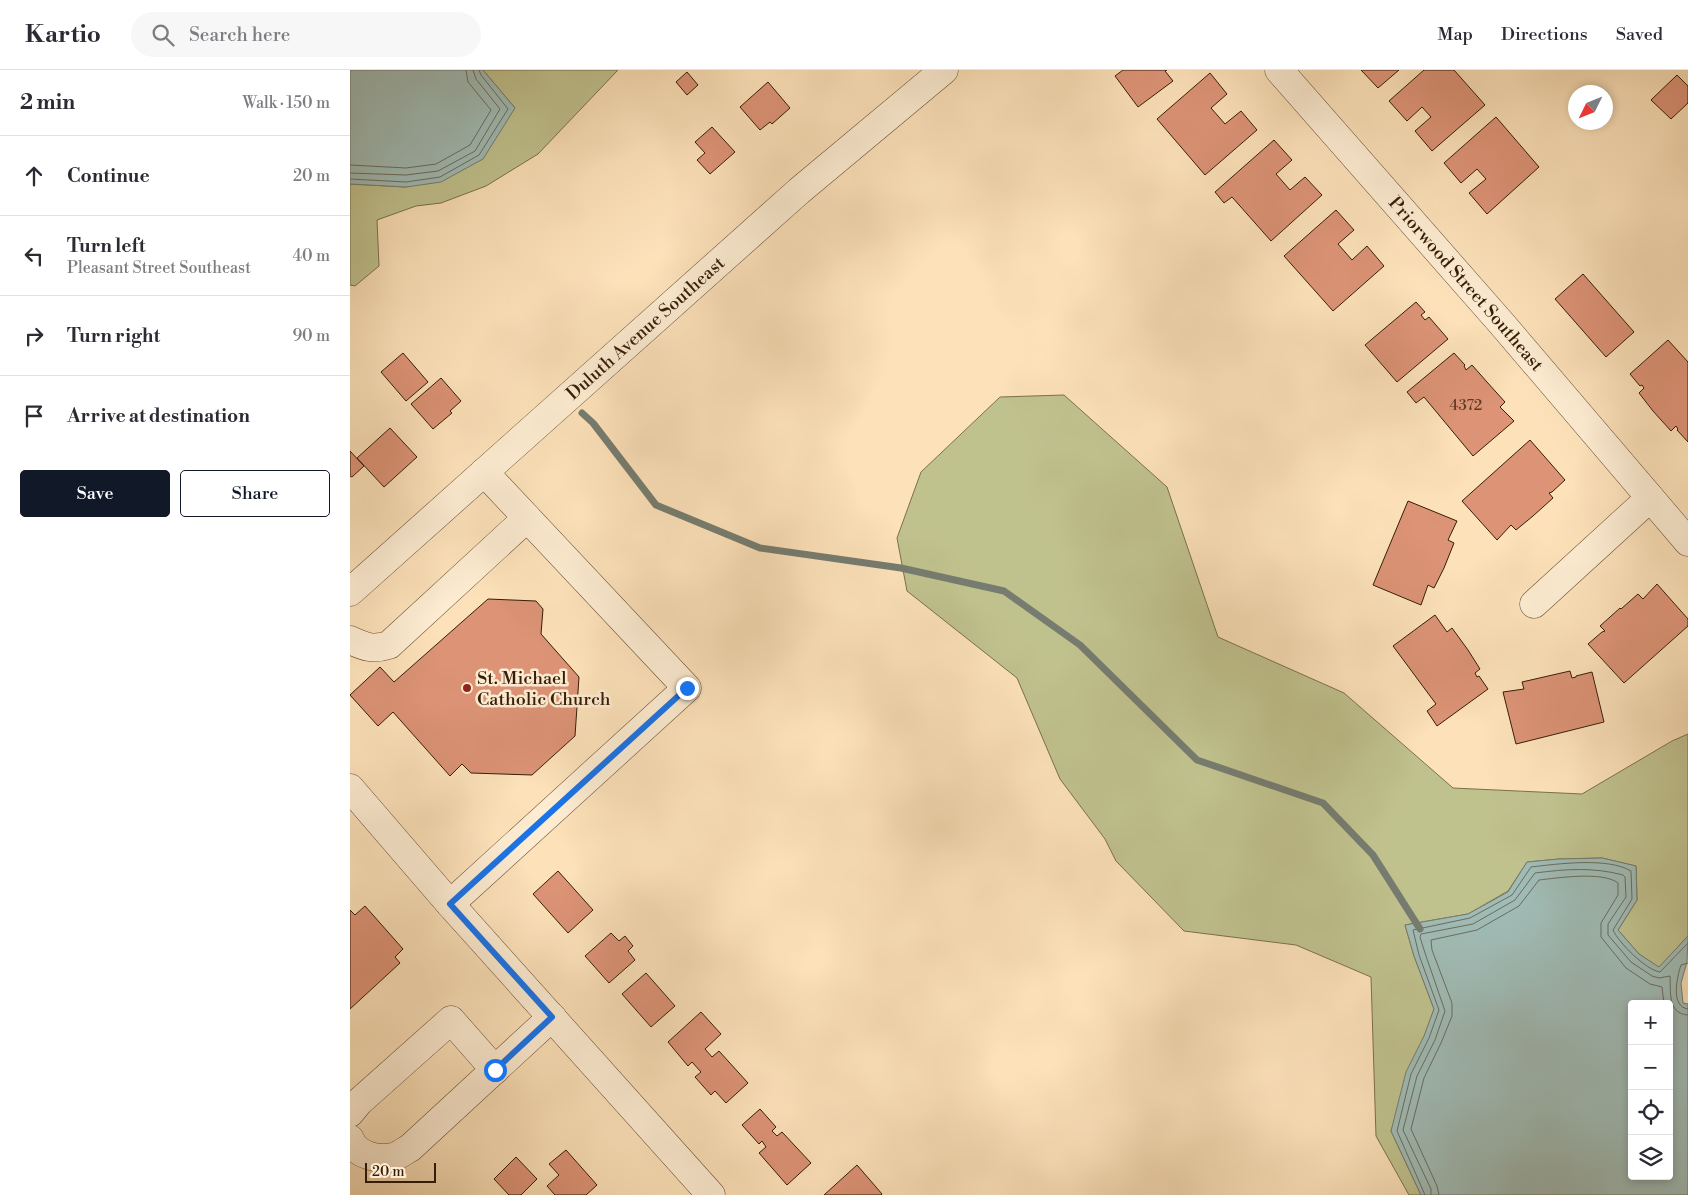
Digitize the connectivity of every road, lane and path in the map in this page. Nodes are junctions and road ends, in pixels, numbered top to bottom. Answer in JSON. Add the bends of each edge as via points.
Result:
{"nodes":[{"id":1,"x":944,"y":70,"type":"edge"},
{"id":2,"x":1279,"y":70,"type":"edge"},
{"id":3,"x":484,"y":472,"type":"junction"},
{"id":4,"x":1650,"y":498,"type":"junction"},
{"id":5,"x":528,"y":518,"type":"junction"},
{"id":6,"x":1688,"y":542,"type":"edge"},
{"id":7,"x":350,"y":592,"type":"edge"},
{"id":8,"x":1534,"y":604,"type":"dead end"},
{"id":9,"x":350,"y":640,"type":"edge"},
{"id":10,"x":355,"y":805,"type":"edge"},
{"id":11,"x":450,"y":904,"type":"junction"},
{"id":12,"x":552,"y":1017,"type":"junction"},
{"id":13,"x":495,"y":1070,"type":"junction"},
{"id":14,"x":350,"y":1113,"type":"edge"},
{"id":15,"x":350,"y":1139,"type":"edge"},
{"id":16,"x":711,"y":1195,"type":"edge"}],
"edges":[{"from":1,"to":3,"type":"street","name":"Duluth Avenue Southeast","via":[[799,191]]},
{"from":2,"to":4,"type":"street","name":"Priorwood Street Southeast"},
{"from":3,"to":5,"type":"street"},
{"from":3,"to":7,"type":"street","name":"Duluth Avenue Southeast"},
{"from":4,"to":6,"type":"street","name":"Priorwood Street Southeast"},
{"from":4,"to":8,"type":"street"},
{"from":5,"to":9,"type":"street","via":[[389,645],[378,649]]},
{"from":5,"to":11,"type":"street","via":[[687,688]]},
{"from":10,"to":11,"type":"street"},
{"from":11,"to":12,"type":"street"},
{"from":12,"to":13,"type":"street"},
{"from":12,"to":16,"type":"street"},
{"from":13,"to":14,"type":"street","via":[[450,1020]]},
{"from":13,"to":15,"type":"street","via":[[410,1148],[396,1156],[378,1159],[363,1154]]}]}
